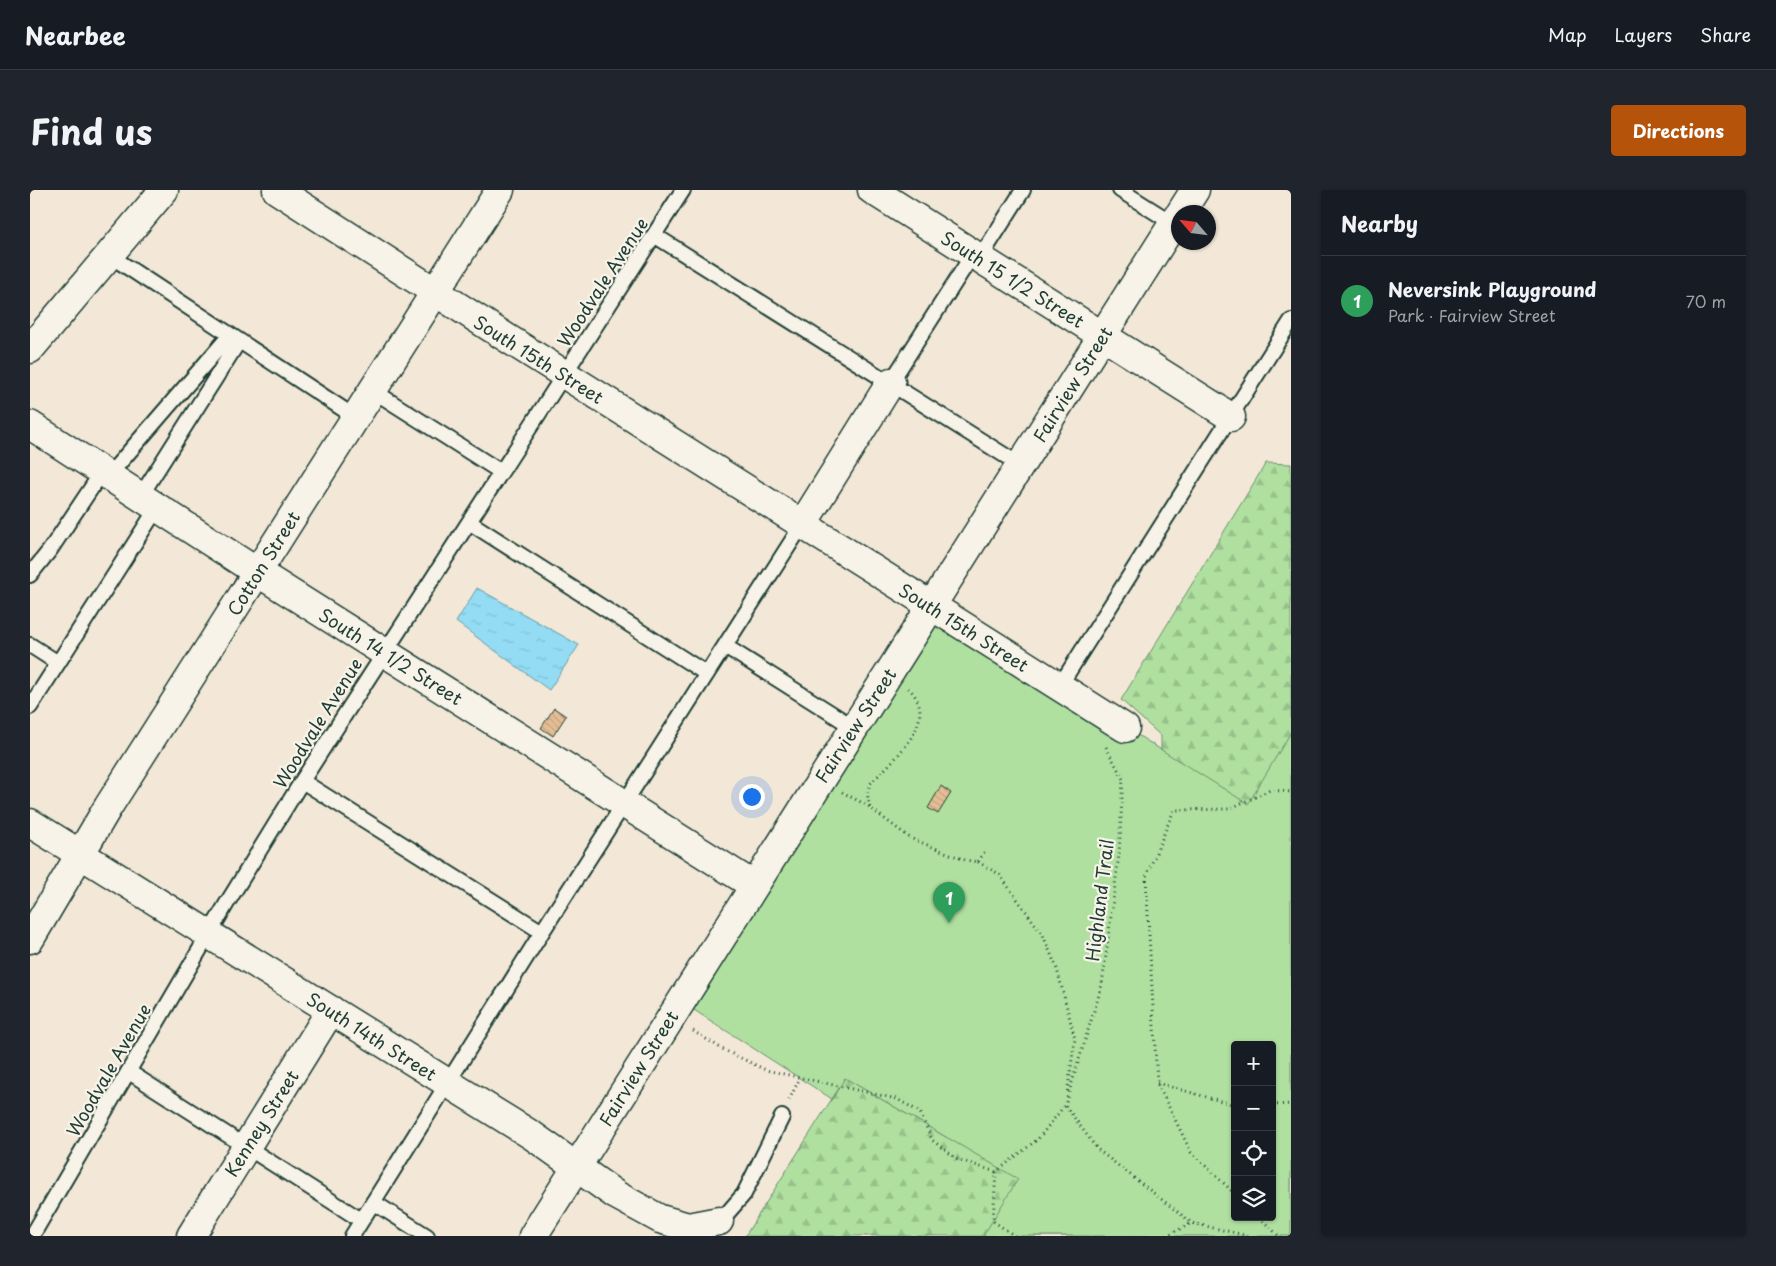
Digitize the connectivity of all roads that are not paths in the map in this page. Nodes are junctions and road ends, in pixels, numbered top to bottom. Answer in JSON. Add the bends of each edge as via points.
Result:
{"nodes":[{"id":1,"x":164,"y":190,"type":"edge"},
{"id":2,"x":277,"y":190,"type":"edge"},
{"id":3,"x":500,"y":190,"type":"edge"},
{"id":4,"x":683,"y":190,"type":"edge"},
{"id":5,"x":872,"y":190,"type":"edge"},
{"id":6,"x":1023,"y":190,"type":"edge"},
{"id":7,"x":1120,"y":190,"type":"edge"},
{"id":8,"x":1195,"y":190,"type":"edge"},
{"id":9,"x":1186,"y":205,"type":"edge"},
{"id":10,"x":1171,"y":214,"type":"edge"},
{"id":11,"x":1171,"y":228,"type":"edge"},
{"id":12,"x":654,"y":235,"type":"junction"},
{"id":13,"x":109,"y":255,"type":"junction"},
{"id":14,"x":977,"y":256,"type":"junction"},
{"id":15,"x":434,"y":292,"type":"junction"},
{"id":16,"x":1291,"y":321,"type":"edge"},
{"id":17,"x":1103,"y":336,"type":"junction"},
{"id":18,"x":234,"y":338,"type":"junction"},
{"id":19,"x":30,"y":349,"type":"edge"},
{"id":20,"x":565,"y":375,"type":"junction"},
{"id":21,"x":891,"y":382,"type":"junction"},
{"id":22,"x":372,"y":390,"type":"junction"},
{"id":23,"x":355,"y":417,"type":"junction"},
{"id":24,"x":1231,"y":417,"type":"junction"},
{"id":25,"x":30,"y":425,"type":"edge"},
{"id":26,"x":1020,"y":465,"type":"junction"},
{"id":27,"x":102,"y":472,"type":"junction"},
{"id":28,"x":501,"y":472,"type":"junction"},
{"id":29,"x":149,"y":502,"type":"junction"},
{"id":30,"x":469,"y":522,"type":"junction"},
{"id":31,"x":802,"y":525,"type":"junction"},
{"id":32,"x":257,"y":572,"type":"junction"},
{"id":33,"x":30,"y":575,"type":"edge"},
{"id":34,"x":931,"y":606,"type":"junction"},
{"id":35,"x":30,"y":644,"type":"edge"},
{"id":36,"x":725,"y":646,"type":"junction"},
{"id":37,"x":384,"y":652,"type":"junction"},
{"id":38,"x":58,"y":663,"type":"junction"},
{"id":39,"x":707,"y":674,"type":"junction"},
{"id":40,"x":1059,"y":687,"type":"junction"},
{"id":41,"x":30,"y":707,"type":"edge"},
{"id":42,"x":853,"y":727,"type":"junction"},
{"id":43,"x":1115,"y":736,"type":"road end"},
{"id":44,"x":302,"y":781,"type":"junction"},
{"id":45,"x":624,"y":803,"type":"junction"},
{"id":46,"x":30,"y":824,"type":"edge"},
{"id":47,"x":80,"y":853,"type":"junction"},
{"id":48,"x":753,"y":885,"type":"junction"},
{"id":49,"x":542,"y":932,"type":"junction"},
{"id":50,"x":210,"y":934,"type":"junction"},
{"id":51,"x":30,"y":939,"type":"edge"},
{"id":52,"x":331,"y":1010,"type":"junction"},
{"id":53,"x":128,"y":1072,"type":"junction"},
{"id":54,"x":447,"y":1082,"type":"junction"},
{"id":55,"x":782,"y":1116,"type":"road end"},
{"id":56,"x":246,"y":1147,"type":"junction"},
{"id":57,"x":576,"y":1166,"type":"junction"},
{"id":58,"x":373,"y":1202,"type":"junction"},
{"id":59,"x":361,"y":1220,"type":"junction"},
{"id":60,"x":715,"y":1229,"type":"edge"},
{"id":61,"x":36,"y":1235,"type":"edge"},
{"id":62,"x":191,"y":1236,"type":"edge"},
{"id":63,"x":352,"y":1236,"type":"edge"},
{"id":64,"x":427,"y":1236,"type":"edge"},
{"id":65,"x":533,"y":1236,"type":"edge"}],
"edges":[{"from":1,"to":13,"type":"street"},
{"from":2,"to":15,"type":"street","name":"South 15th Street"},
{"from":3,"to":15,"type":"street","name":"Cotton Street"},
{"from":4,"to":12,"type":"lane","name":"Woodvale Avenue"},
{"from":5,"to":14,"type":"street","name":"South 15 1/2 Street"},
{"from":6,"to":14,"type":"lane"},
{"from":7,"to":10,"type":"lane"},
{"from":8,"to":9,"type":"street","name":"Fairview Street"},
{"from":11,"to":17,"type":"street","name":"Fairview Street"},
{"from":12,"to":20,"type":"lane","name":"Woodvale Avenue"},
{"from":12,"to":21,"type":"lane"},
{"from":13,"to":18,"type":"lane"},
{"from":13,"to":19,"type":"street"},
{"from":14,"to":17,"type":"street","name":"South 15 1/2 Street"},
{"from":14,"to":21,"type":"lane"},
{"from":15,"to":20,"type":"street","name":"South 15th Street"},
{"from":15,"to":22,"type":"street","name":"Cotton Street"},
{"from":16,"to":24,"type":"lane"},
{"from":17,"to":24,"type":"street","name":"South 15 1/2 Street"},
{"from":17,"to":26,"type":"street","name":"Fairview Street"},
{"from":18,"to":23,"type":"lane"},
{"from":18,"to":27,"type":"lane","via":[[116,467]]},
{"from":18,"to":29,"type":"lane"},
{"from":20,"to":28,"type":"lane","name":"Woodvale Avenue"},
{"from":20,"to":31,"type":"street","name":"South 15th Street"},
{"from":21,"to":26,"type":"lane"},
{"from":21,"to":31,"type":"street"},
{"from":22,"to":23,"type":"street","name":"Cotton Street"},
{"from":22,"to":28,"type":"lane"},
{"from":23,"to":32,"type":"street","name":"Cotton Street"},
{"from":24,"to":40,"type":"lane"},
{"from":25,"to":27,"type":"street","name":"South 14 1/2 Street"},
{"from":26,"to":34,"type":"street","name":"Fairview Street"},
{"from":27,"to":29,"type":"street","name":"South 14 1/2 Street"},
{"from":27,"to":33,"type":"lane"},
{"from":28,"to":30,"type":"lane","name":"Woodvale Avenue"},
{"from":29,"to":32,"type":"street","name":"South 14 1/2 Street"},
{"from":29,"to":38,"type":"lane"},
{"from":30,"to":37,"type":"lane","name":"Woodvale Avenue"},
{"from":30,"to":39,"type":"lane"},
{"from":31,"to":34,"type":"street","name":"South 15th Street"},
{"from":31,"to":36,"type":"lane"},
{"from":32,"to":37,"type":"street","name":"South 14 1/2 Street"},
{"from":32,"to":47,"type":"street","name":"Cotton Street"},
{"from":34,"to":40,"type":"street","name":"South 15th Street"},
{"from":34,"to":42,"type":"street","name":"Fairview Street"},
{"from":35,"to":38,"type":"lane"},
{"from":36,"to":39,"type":"lane"},
{"from":36,"to":42,"type":"lane"},
{"from":37,"to":44,"type":"lane","name":"Woodvale Avenue"},
{"from":37,"to":45,"type":"street","name":"South 14 1/2 Street"},
{"from":38,"to":41,"type":"lane"},
{"from":39,"to":45,"type":"lane"},
{"from":40,"to":43,"type":"street","name":"South 15th Street"},
{"from":42,"to":48,"type":"street","name":"Fairview Street"},
{"from":44,"to":49,"type":"lane"},
{"from":44,"to":50,"type":"lane","name":"Woodvale Avenue"},
{"from":45,"to":48,"type":"street","name":"South 14 1/2 Street"},
{"from":45,"to":49,"type":"lane"},
{"from":46,"to":47,"type":"street","name":"South 14th Street"},
{"from":47,"to":50,"type":"street","name":"South 14th Street"},
{"from":47,"to":51,"type":"street","name":"Cotton Street"},
{"from":48,"to":57,"type":"street","name":"Fairview Street"},
{"from":49,"to":54,"type":"lane"},
{"from":50,"to":52,"type":"street","name":"South 14th Street"},
{"from":50,"to":53,"type":"lane","name":"Woodvale Avenue"},
{"from":52,"to":54,"type":"street","name":"South 14th Street"},
{"from":52,"to":56,"type":"street","name":"Kenney Street"},
{"from":53,"to":56,"type":"lane"},
{"from":53,"to":61,"type":"lane","name":"Woodvale Avenue"},
{"from":54,"to":57,"type":"street","name":"South 14th Street"},
{"from":54,"to":58,"type":"lane"},
{"from":55,"to":60,"type":"lane","via":[[744,1194]]},
{"from":56,"to":59,"type":"lane"},
{"from":56,"to":62,"type":"street","name":"Kenney Street"},
{"from":57,"to":60,"type":"street","name":"South 14th Street","via":[[616,1195],[660,1219],[688,1227]]},
{"from":57,"to":65,"type":"street","name":"Fairview Street"},
{"from":58,"to":59,"type":"lane"},
{"from":58,"to":64,"type":"lane"},
{"from":59,"to":63,"type":"lane"}]}
